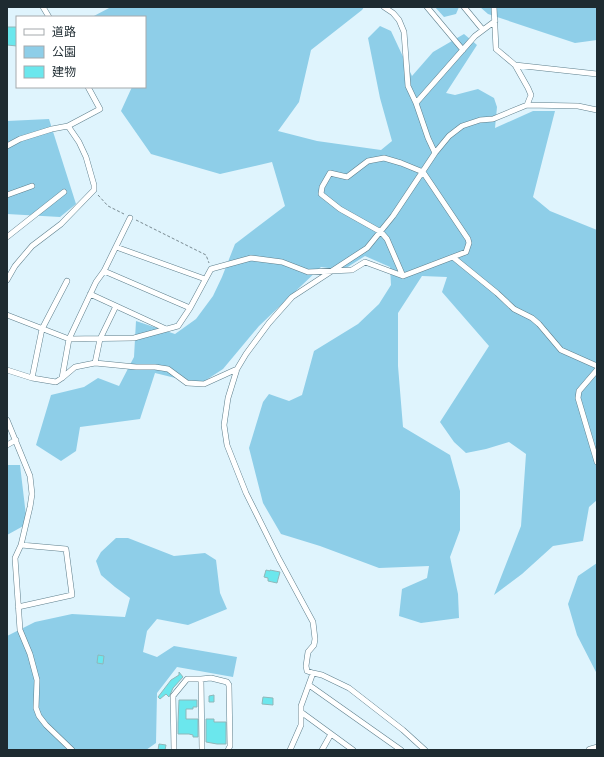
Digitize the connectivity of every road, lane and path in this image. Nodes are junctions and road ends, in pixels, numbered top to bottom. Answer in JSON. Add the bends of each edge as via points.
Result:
{"nodes":[{"id":1,"x":43,"y":7,"type":"edge"},
{"id":2,"x":384,"y":7,"type":"edge"},
{"id":3,"x":427,"y":7,"type":"edge"},
{"id":4,"x":464,"y":7,"type":"edge"},
{"id":5,"x":494,"y":7,"type":"edge"},
{"id":6,"x":48,"y":16,"type":"edge"},
{"id":7,"x":495,"y":21,"type":"junction"},
{"id":8,"x":483,"y":30,"type":"junction"},
{"id":9,"x":463,"y":50,"type":"junction"},
{"id":10,"x":515,"y":65,"type":"junction"},
{"id":11,"x":597,"y":74,"type":"edge"},
{"id":12,"x":89,"y":88,"type":"edge"},
{"id":13,"x":416,"y":102,"type":"junction"},
{"id":14,"x":527,"y":105,"type":"junction"},
{"id":15,"x":597,"y":110,"type":"edge"},
{"id":16,"x":68,"y":126,"type":"junction"},
{"id":17,"x":7,"y":146,"type":"edge"},
{"id":18,"x":436,"y":152,"type":"junction"},
{"id":19,"x":423,"y":172,"type":"junction"},
{"id":20,"x":32,"y":186,"type":"dead end"},
{"id":21,"x":94,"y":190,"type":"junction"},
{"id":22,"x":64,"y":192,"type":"dead end"},
{"id":23,"x":7,"y":196,"type":"edge"},
{"id":24,"x":130,"y":218,"type":"junction"},
{"id":25,"x":381,"y":232,"type":"junction"},
{"id":26,"x":7,"y":237,"type":"edge"},
{"id":27,"x":116,"y":247,"type":"junction"},
{"id":28,"x":454,"y":258,"type":"junction"},
{"id":29,"x":211,"y":269,"type":"junction"},
{"id":30,"x":331,"y":270,"type":"junction"},
{"id":31,"x":104,"y":271,"type":"junction"},
{"id":32,"x":403,"y":276,"type":"junction"},
{"id":33,"x":205,"y":279,"type":"junction"},
{"id":34,"x":7,"y":280,"type":"edge"},
{"id":35,"x":68,"y":281,"type":"dead end"},
{"id":36,"x":90,"y":294,"type":"junction"},
{"id":37,"x":116,"y":306,"type":"junction"},
{"id":38,"x":190,"y":308,"type":"junction"},
{"id":39,"x":7,"y":315,"type":"edge"},
{"id":40,"x":42,"y":329,"type":"junction"},
{"id":41,"x":166,"y":329,"type":"junction"},
{"id":42,"x":69,"y":339,"type":"junction"},
{"id":43,"x":100,"y":339,"type":"junction"},
{"id":44,"x":95,"y":363,"type":"junction"},
{"id":45,"x":597,"y":366,"type":"edge"},
{"id":46,"x":237,"y":369,"type":"junction"},
{"id":47,"x":7,"y":370,"type":"edge"},
{"id":48,"x":597,"y":370,"type":"edge"},
{"id":49,"x":32,"y":378,"type":"junction"},
{"id":50,"x":62,"y":378,"type":"junction"},
{"id":51,"x":7,"y":420,"type":"edge"},
{"id":52,"x":16,"y":440,"type":"junction"},
{"id":53,"x":7,"y":445,"type":"edge"},
{"id":54,"x":597,"y":462,"type":"edge"},
{"id":55,"x":21,"y":545,"type":"junction"},
{"id":56,"x":18,"y":607,"type":"junction"},
{"id":57,"x":313,"y":673,"type":"junction"},
{"id":58,"x":201,"y":679,"type":"junction"},
{"id":59,"x":309,"y":685,"type":"junction"},
{"id":60,"x":301,"y":712,"type":"junction"},
{"id":61,"x":331,"y":734,"type":"junction"},
{"id":62,"x":597,"y":748,"type":"edge"},
{"id":63,"x":72,"y":750,"type":"edge"},
{"id":64,"x":174,"y":750,"type":"edge"},
{"id":65,"x":202,"y":750,"type":"edge"},
{"id":66,"x":228,"y":750,"type":"edge"},
{"id":67,"x":290,"y":750,"type":"edge"},
{"id":68,"x":322,"y":750,"type":"edge"},
{"id":69,"x":353,"y":750,"type":"edge"},
{"id":70,"x":401,"y":750,"type":"edge"},
{"id":71,"x":425,"y":750,"type":"edge"},
{"id":72,"x":590,"y":750,"type":"edge"}],
"edges":[{"from":1,"to":6,"type":"street"},
{"from":2,"to":13,"type":"street","via":[[400,20],[404,32],[408,86]]},
{"from":3,"to":9,"type":"street"},
{"from":4,"to":8,"type":"street"},
{"from":5,"to":7,"type":"street"},
{"from":7,"to":8,"type":"street"},
{"from":7,"to":10,"type":"street","via":[[496,49]]},
{"from":8,"to":9,"type":"street"},
{"from":9,"to":13,"type":"street"},
{"from":10,"to":11,"type":"street"},
{"from":10,"to":14,"type":"street","via":[[531,95]]},
{"from":12,"to":16,"type":"street","via":[[100,109]]},
{"from":13,"to":18,"type":"street","via":[[428,138]]},
{"from":14,"to":15,"type":"street","via":[[578,106]]},
{"from":14,"to":18,"type":"street","via":[[493,119],[462,126],[449,136]]},
{"from":16,"to":17,"type":"street","via":[[20,139]]},
{"from":16,"to":21,"type":"street","via":[[86,157]]},
{"from":18,"to":19,"type":"street"},
{"from":19,"to":25,"type":"street"},
{"from":19,"to":25,"type":"street","via":[[384,158],[368,161],[347,177],[330,174],[321,194],[340,209]]},
{"from":19,"to":28,"type":"street","via":[[469,243],[466,252]]},
{"from":20,"to":23,"type":"street"},
{"from":21,"to":24,"type":"path","via":[[108,206]]},
{"from":21,"to":34,"type":"street","via":[[61,224],[32,246]]},
{"from":22,"to":26,"type":"street"},
{"from":24,"to":27,"type":"street"},
{"from":24,"to":29,"type":"path","via":[[206,255]]},
{"from":25,"to":30,"type":"street","via":[[367,248]]},
{"from":25,"to":32,"type":"street","via":[[387,239]]},
{"from":27,"to":31,"type":"street"},
{"from":27,"to":33,"type":"street"},
{"from":28,"to":32,"type":"street"},
{"from":28,"to":45,"type":"street","via":[[514,310],[532,318],[561,350]]},
{"from":29,"to":30,"type":"street","via":[[251,258],[282,262],[308,272]]},
{"from":29,"to":33,"type":"street"},
{"from":30,"to":32,"type":"street","via":[[352,270],[365,262]]},
{"from":30,"to":46,"type":"street","via":[[292,297],[269,323]]},
{"from":31,"to":36,"type":"street"},
{"from":31,"to":38,"type":"street"},
{"from":33,"to":38,"type":"street"},
{"from":35,"to":40,"type":"street"},
{"from":36,"to":37,"type":"street"},
{"from":36,"to":42,"type":"street"},
{"from":37,"to":41,"type":"street"},
{"from":37,"to":43,"type":"street"},
{"from":38,"to":41,"type":"street","via":[[178,326]]},
{"from":39,"to":40,"type":"street"},
{"from":40,"to":42,"type":"street"},
{"from":40,"to":49,"type":"street"},
{"from":41,"to":43,"type":"street","via":[[134,338]]},
{"from":42,"to":43,"type":"street"},
{"from":42,"to":50,"type":"street"},
{"from":43,"to":44,"type":"street"},
{"from":44,"to":46,"type":"street","via":[[168,369],[187,382],[204,384]]},
{"from":44,"to":50,"type":"street","via":[[75,367]]},
{"from":46,"to":57,"type":"street","via":[[228,398],[224,425],[227,445],[246,493],[313,622],[315,639],[308,652],[306,666],[307,671]]},
{"from":47,"to":49,"type":"street"},
{"from":48,"to":54,"type":"street","via":[[579,391],[578,398]]},
{"from":49,"to":50,"type":"street","via":[[56,382]]},
{"from":51,"to":52,"type":"street"},
{"from":52,"to":53,"type":"street"},
{"from":52,"to":55,"type":"street","via":[[30,476],[32,494]]},
{"from":55,"to":56,"type":"street","via":[[16,558]]},
{"from":55,"to":56,"type":"street","via":[[66,549],[72,595]]},
{"from":56,"to":63,"type":"street","via":[[20,630],[37,680],[36,708],[39,716]]},
{"from":57,"to":59,"type":"street"},
{"from":57,"to":71,"type":"street","via":[[349,688]]},
{"from":58,"to":64,"type":"street","via":[[187,679],[173,696]]},
{"from":58,"to":65,"type":"street"},
{"from":58,"to":66,"type":"street","via":[[211,678],[227,682],[229,685]]},
{"from":59,"to":60,"type":"street"},
{"from":59,"to":70,"type":"street"},
{"from":60,"to":61,"type":"street"},
{"from":60,"to":67,"type":"street","via":[[301,725]]},
{"from":61,"to":68,"type":"street"},
{"from":61,"to":69,"type":"street"},
{"from":62,"to":72,"type":"main road"}]}
